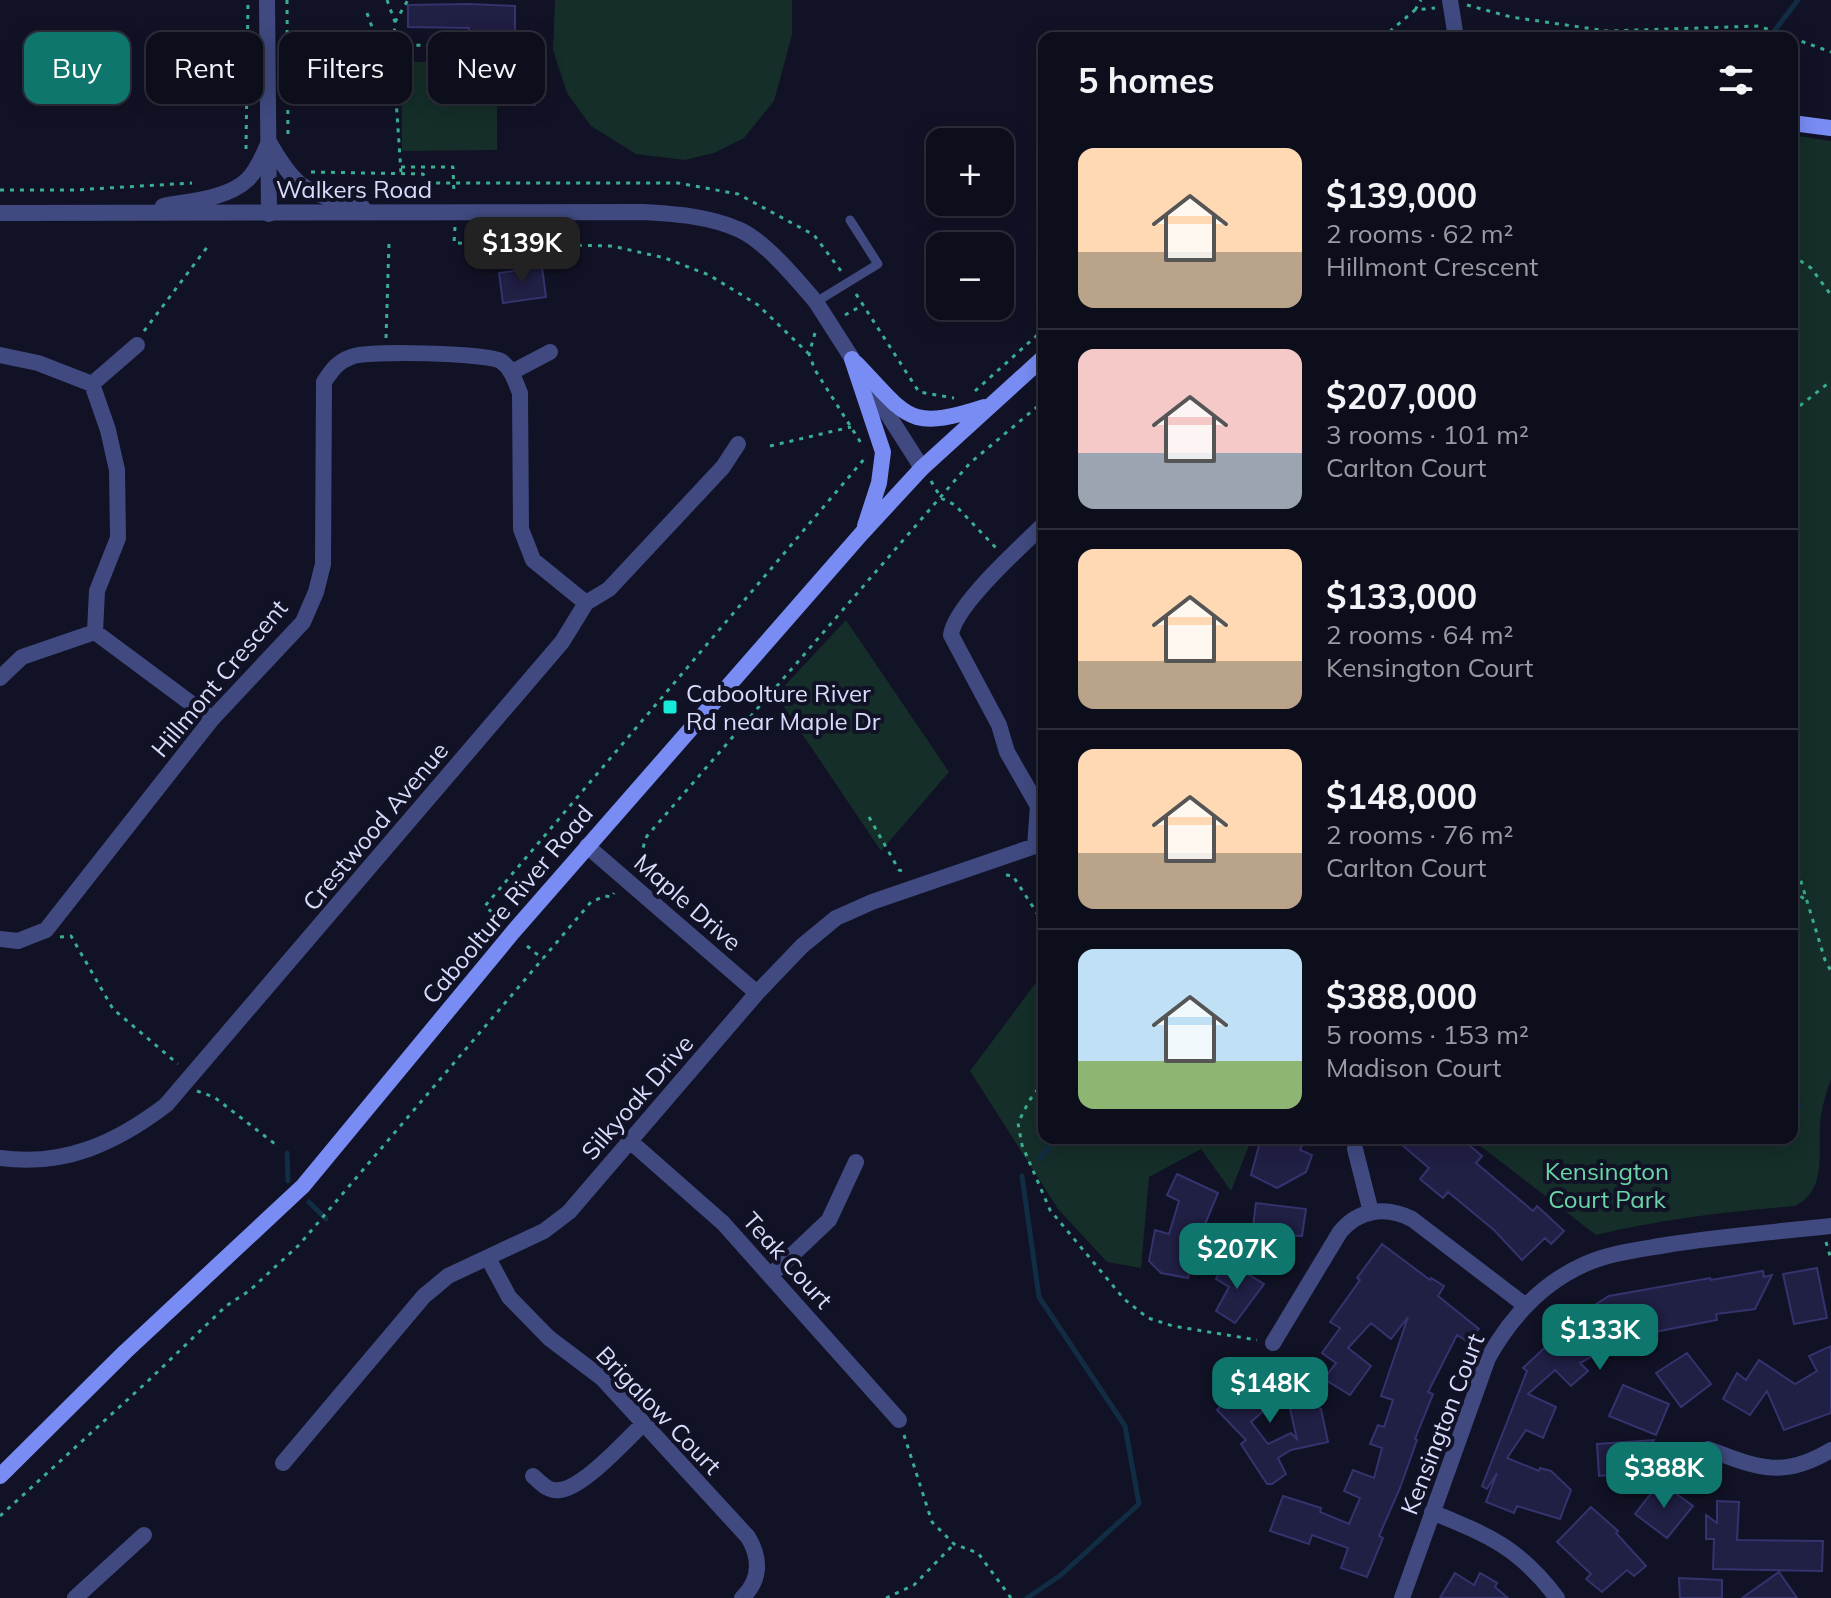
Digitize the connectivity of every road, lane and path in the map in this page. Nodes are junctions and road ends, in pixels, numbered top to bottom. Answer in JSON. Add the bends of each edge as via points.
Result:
{"nodes":[{"id":1,"x":248,"y":0,"type":"edge"},
{"id":2,"x":267,"y":0,"type":"edge"},
{"id":3,"x":387,"y":0,"type":"edge"},
{"id":4,"x":408,"y":0,"type":"edge"},
{"id":5,"x":1421,"y":0,"type":"edge"},
{"id":6,"x":1450,"y":3,"type":"edge"},
{"id":7,"x":1415,"y":10,"type":"junction"},
{"id":8,"x":367,"y":13,"type":"dead end"},
{"id":9,"x":395,"y":22,"type":"junction"},
{"id":10,"x":374,"y":32,"type":"edge"},
{"id":11,"x":395,"y":32,"type":"edge"},
{"id":12,"x":1389,"y":32,"type":"edge"},
{"id":13,"x":1455,"y":32,"type":"edge"},
{"id":14,"x":1776,"y":32,"type":"edge"},
{"id":15,"x":1798,"y":40,"type":"edge"},
{"id":16,"x":1831,"y":52,"type":"edge"},
{"id":17,"x":397,"y":104,"type":"edge"},
{"id":18,"x":1798,"y":124,"type":"edge"},
{"id":19,"x":1831,"y":128,"type":"edge"},
{"id":20,"x":269,"y":142,"type":"junction"},
{"id":21,"x":246,"y":150,"type":"dead end"},
{"id":22,"x":401,"y":167,"type":"junction"},
{"id":23,"x":401,"y":173,"type":"dead end"},
{"id":24,"x":195,"y":183,"type":"dead end"},
{"id":25,"x":0,"y":190,"type":"edge"},
{"id":26,"x":455,"y":212,"type":"junction"},
{"id":27,"x":0,"y":213,"type":"edge"},
{"id":28,"x":126,"y":213,"type":"junction"},
{"id":29,"x":380,"y":213,"type":"junction"},
{"id":30,"x":269,"y":214,"type":"junction"},
{"id":31,"x":850,"y":220,"type":"dead end"},
{"id":32,"x":389,"y":243,"type":"dead end"},
{"id":33,"x":208,"y":246,"type":"dead end"},
{"id":34,"x":1798,"y":259,"type":"edge"},
{"id":35,"x":1831,"y":295,"type":"edge"},
{"id":36,"x":816,"y":302,"type":"junction"},
{"id":37,"x":863,"y":305,"type":"dead end"},
{"id":38,"x":830,"y":324,"type":"junction"},
{"id":39,"x":137,"y":345,"type":"joint"},
{"id":40,"x":550,"y":352,"type":"dead end"},
{"id":41,"x":386,"y":353,"type":"junction"},
{"id":42,"x":809,"y":354,"type":"junction"},
{"id":43,"x":0,"y":355,"type":"edge"},
{"id":44,"x":852,"y":359,"type":"junction"},
{"id":45,"x":1038,"y":362,"type":"edge"},
{"id":46,"x":512,"y":372,"type":"junction"},
{"id":47,"x":1831,"y":381,"type":"edge"},
{"id":48,"x":92,"y":384,"type":"junction"},
{"id":49,"x":992,"y":404,"type":"junction"},
{"id":50,"x":1038,"y":406,"type":"edge"},
{"id":51,"x":1798,"y":407,"type":"edge"},
{"id":52,"x":851,"y":427,"type":"junction"},
{"id":53,"x":738,"y":444,"type":"dead end"},
{"id":54,"x":770,"y":446,"type":"dead end"},
{"id":55,"x":922,"y":468,"type":"junction"},
{"id":56,"x":941,"y":498,"type":"junction"},
{"id":57,"x":1038,"y":530,"type":"edge"},
{"id":58,"x":862,"y":533,"type":"junction"},
{"id":59,"x":1008,"y":560,"type":"junction"},
{"id":60,"x":586,"y":603,"type":"junction"},
{"id":61,"x":95,"y":632,"type":"junction"},
{"id":62,"x":0,"y":678,"type":"edge"},
{"id":63,"x":212,"y":719,"type":"junction"},
{"id":64,"x":1038,"y":799,"type":"edge"},
{"id":65,"x":869,"y":817,"type":"dead end"},
{"id":66,"x":1038,"y":825,"type":"edge"},
{"id":67,"x":587,"y":846,"type":"junction"},
{"id":68,"x":636,"y":866,"type":"dead end"},
{"id":69,"x":1798,"y":870,"type":"edge"},
{"id":70,"x":909,"y":871,"type":"dead end"},
{"id":71,"x":998,"y":873,"type":"dead end"},
{"id":72,"x":614,"y":893,"type":"dead end"},
{"id":73,"x":1798,"y":895,"type":"edge"},
{"id":74,"x":1808,"y":901,"type":"junction"},
{"id":75,"x":1038,"y":915,"type":"edge"},
{"id":76,"x":499,"y":919,"type":"dead end"},
{"id":77,"x":46,"y":930,"type":"junction"},
{"id":78,"x":0,"y":939,"type":"edge"},
{"id":79,"x":527,"y":946,"type":"dead end"},
{"id":80,"x":543,"y":959,"type":"junction"},
{"id":81,"x":1831,"y":971,"type":"edge"},
{"id":82,"x":757,"y":993,"type":"junction"},
{"id":83,"x":179,"y":1065,"type":"dead end"},
{"id":84,"x":1038,"y":1089,"type":"edge"},
{"id":85,"x":197,"y":1091,"type":"dead end"},
{"id":86,"x":631,"y":1142,"type":"junction"},
{"id":87,"x":279,"y":1147,"type":"dead end"},
{"id":88,"x":1355,"y":1149,"type":"dead end"},
{"id":89,"x":0,"y":1158,"type":"edge"},
{"id":90,"x":856,"y":1162,"type":"dead end"},
{"id":91,"x":1371,"y":1212,"type":"junction"},
{"id":92,"x":1831,"y":1226,"type":"edge"},
{"id":93,"x":488,"y":1258,"type":"junction"},
{"id":94,"x":771,"y":1275,"type":"junction"},
{"id":95,"x":1526,"y":1306,"type":"junction"},
{"id":96,"x":1273,"y":1343,"type":"joint"},
{"id":97,"x":899,"y":1420,"type":"joint"},
{"id":98,"x":643,"y":1424,"type":"junction"},
{"id":99,"x":1708,"y":1449,"type":"dead end"},
{"id":100,"x":1831,"y":1450,"type":"edge"},
{"id":101,"x":283,"y":1463,"type":"dead end"},
{"id":102,"x":0,"y":1476,"type":"edge"},
{"id":103,"x":533,"y":1476,"type":"dead end"},
{"id":104,"x":1432,"y":1512,"type":"junction"},
{"id":105,"x":0,"y":1516,"type":"edge"},
{"id":106,"x":144,"y":1535,"type":"dead end"},
{"id":107,"x":954,"y":1544,"type":"junction"},
{"id":108,"x":75,"y":1598,"type":"edge"},
{"id":109,"x":742,"y":1598,"type":"edge"},
{"id":110,"x":886,"y":1598,"type":"edge"},
{"id":111,"x":1011,"y":1598,"type":"edge"},
{"id":112,"x":1402,"y":1598,"type":"edge"},
{"id":113,"x":1557,"y":1598,"type":"edge"}],
"edges":[{"from":1,"to":21,"type":"path"},
{"from":2,"to":20,"type":"street"},
{"from":3,"to":9,"type":"path"},
{"from":4,"to":9,"type":"path"},
{"from":5,"to":7,"type":"path"},
{"from":6,"to":7,"type":"path"},
{"from":6,"to":13,"type":"street"},
{"from":6,"to":14,"type":"path","via":[[1607,31],[1759,26]]},
{"from":7,"to":12,"type":"path"},
{"from":8,"to":10,"type":"path"},
{"from":9,"to":11,"type":"path"},
{"from":15,"to":16,"type":"path"},
{"from":17,"to":22,"type":"path"},
{"from":18,"to":19,"type":"main road"},
{"from":20,"to":28,"type":"street","via":[[247,181],[235,188]]},
{"from":20,"to":29,"type":"street","via":[[285,171],[303,188]]},
{"from":20,"to":30,"type":"street"},
{"from":22,"to":23,"type":"path"},
{"from":22,"to":26,"type":"path","via":[[453,167]]},
{"from":24,"to":25,"type":"path"},
{"from":26,"to":29,"type":"street","name":"Walkers Road"},
{"from":26,"to":36,"type":"street","name":"Walkers Road","via":[[692,215],[742,230]]},
{"from":26,"to":42,"type":"path","via":[[454,243],[612,246],[709,275],[758,305]]},
{"from":27,"to":28,"type":"street","name":"Walkers Road"},
{"from":28,"to":30,"type":"street","name":"Walkers Road"},
{"from":29,"to":30,"type":"street","name":"Walkers Road"},
{"from":31,"to":36,"type":"lane","via":[[878,264]]},
{"from":32,"to":41,"type":"path"},
{"from":33,"to":39,"type":"path"},
{"from":34,"to":35,"type":"path"},
{"from":36,"to":38,"type":"street","name":"Walkers Road"},
{"from":37,"to":38,"type":"path"},
{"from":38,"to":42,"type":"path","via":[[815,333]]},
{"from":38,"to":44,"type":"street","name":"Walkers Road"},
{"from":39,"to":48,"type":"street"},
{"from":40,"to":46,"type":"street"},
{"from":41,"to":46,"type":"street","name":"Hillmont Crescent","via":[[485,355]]},
{"from":41,"to":63,"type":"street","name":"Hillmont Crescent","via":[[354,355],[335,365],[324,382],[323,564],[316,592],[303,622]]},
{"from":42,"to":52,"type":"path"},
{"from":43,"to":48,"type":"street"},
{"from":44,"to":49,"type":"main road","via":[[903,411],[920,420]]},
{"from":44,"to":55,"type":"street","name":"Walkers Road"},
{"from":44,"to":58,"type":"main road","via":[[883,452]]},
{"from":45,"to":49,"type":"main road","name":"Caboolture River Road"},
{"from":46,"to":60,"type":"street","via":[[520,393],[521,529],[533,560]]},
{"from":47,"to":51,"type":"path"},
{"from":48,"to":61,"type":"street","via":[[117,470],[118,538],[97,591]]},
{"from":49,"to":55,"type":"main road","name":"Caboolture River Road"},
{"from":50,"to":56,"type":"path","via":[[970,463]]},
{"from":52,"to":54,"type":"path"},
{"from":52,"to":76,"type":"path","via":[[863,447],[863,460],[485,906]]},
{"from":53,"to":60,"type":"street","name":"Crestwood Avenue","via":[[723,467],[609,589]]},
{"from":55,"to":56,"type":"path"},
{"from":55,"to":58,"type":"main road","name":"Caboolture River Road"},
{"from":56,"to":59,"type":"path","via":[[955,505]]},
{"from":56,"to":68,"type":"path","via":[[647,836]]},
{"from":57,"to":59,"type":"street"},
{"from":58,"to":67,"type":"main road","name":"Caboolture River Road"},
{"from":59,"to":64,"type":"street","via":[[963,608],[951,635],[999,725],[1007,752]]},
{"from":60,"to":89,"type":"street","name":"Crestwood Avenue","via":[[562,642],[166,1105],[134,1130],[86,1150],[35,1160]]},
{"from":61,"to":62,"type":"street","via":[[22,657]]},
{"from":61,"to":63,"type":"street"},
{"from":63,"to":77,"type":"street","name":"Hillmont Crescent"},
{"from":65,"to":70,"type":"path","via":[[899,870]]},
{"from":66,"to":82,"type":"street","name":"Silkyoak Drive","via":[[1035,846],[836,918]]},
{"from":67,"to":82,"type":"street","name":"Maple Drive"},
{"from":67,"to":102,"type":"main road","name":"Caboolture River Road","via":[[303,1186]]},
{"from":69,"to":74,"type":"path"},
{"from":71,"to":75,"type":"path","via":[[1013,876]]},
{"from":72,"to":80,"type":"path","via":[[591,902]]},
{"from":73,"to":74,"type":"path"},
{"from":74,"to":81,"type":"path"},
{"from":77,"to":78,"type":"street","via":[[18,941]]},
{"from":77,"to":83,"type":"path","via":[[63,939],[71,936],[113,1009]]},
{"from":79,"to":80,"type":"path"},
{"from":80,"to":105,"type":"path","via":[[299,1245]]},
{"from":82,"to":86,"type":"street","name":"Silkyoak Drive"},
{"from":84,"to":96,"type":"path","via":[[1018,1123],[1022,1145],[1050,1210],[1124,1299],[1148,1318],[1173,1326]]},
{"from":85,"to":87,"type":"path","via":[[214,1097]]},
{"from":86,"to":93,"type":"street","name":"Silkyoak Drive","via":[[569,1212],[544,1231]]},
{"from":86,"to":94,"type":"street","name":"Teak Court","via":[[723,1223]]},
{"from":88,"to":91,"type":"street"},
{"from":90,"to":94,"type":"street","via":[[829,1220]]},
{"from":91,"to":95,"type":"street","via":[[1400,1212],[1412,1219]]},
{"from":91,"to":96,"type":"street","via":[[1340,1232]]},
{"from":92,"to":95,"type":"street","name":"Kensington Court","via":[[1606,1256],[1562,1276]]},
{"from":93,"to":98,"type":"street","name":"Brigalow Court","via":[[509,1297],[549,1338],[602,1378]]},
{"from":93,"to":101,"type":"street","name":"Silkyoak Drive","via":[[448,1276],[424,1296]]},
{"from":94,"to":97,"type":"street","name":"Teak Court"},
{"from":95,"to":104,"type":"street","name":"Kensington Court","via":[[1488,1358]]},
{"from":97,"to":107,"type":"path","via":[[932,1522]]},
{"from":98,"to":103,"type":"street","via":[[578,1483],[547,1489]]},
{"from":98,"to":109,"type":"street","name":"Brigalow Court","via":[[757,1551],[756,1578]]},
{"from":99,"to":100,"type":"street","via":[[1772,1470],[1794,1468]]},
{"from":104,"to":112,"type":"street","name":"Kensington Court"},
{"from":104,"to":113,"type":"street","via":[[1516,1552]]},
{"from":106,"to":108,"type":"street"},
{"from":107,"to":110,"type":"path","via":[[914,1585]]},
{"from":107,"to":111,"type":"path","via":[[978,1553]]}]}
